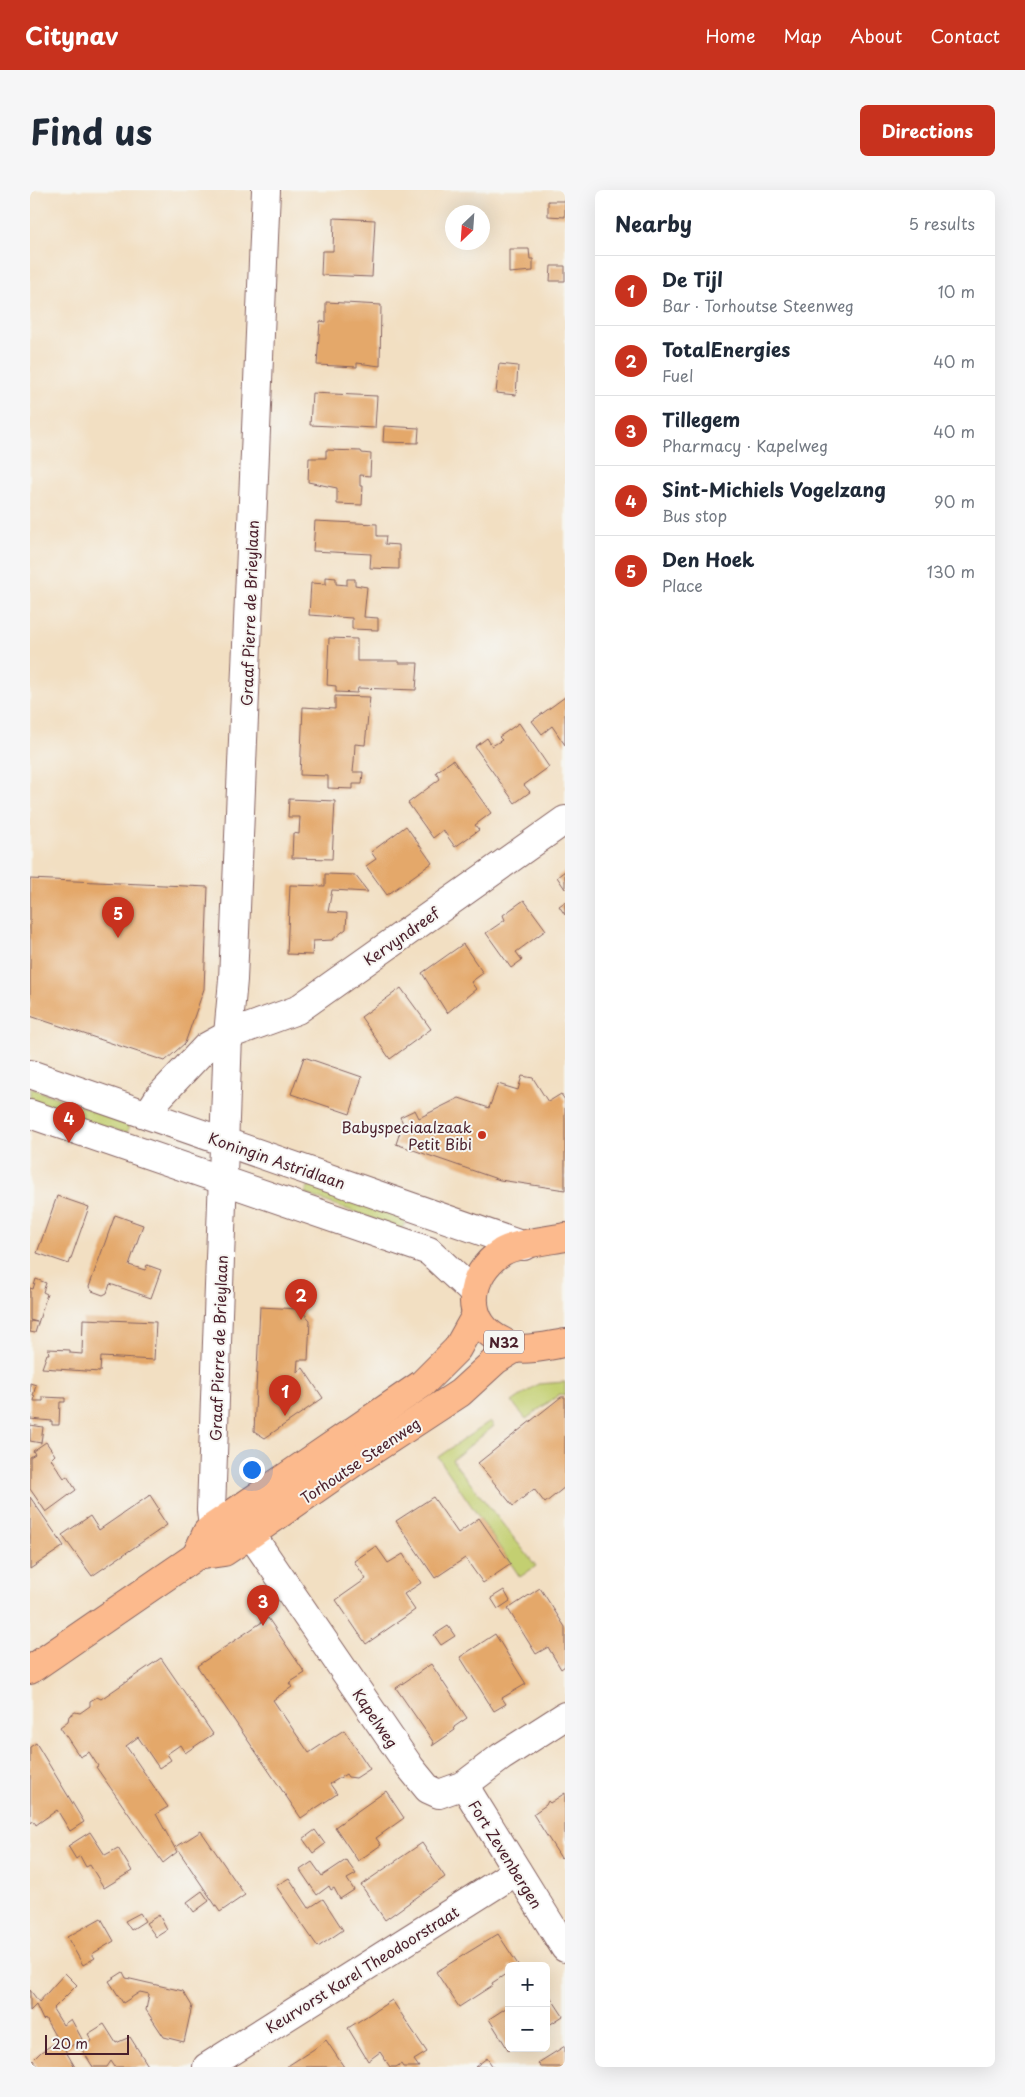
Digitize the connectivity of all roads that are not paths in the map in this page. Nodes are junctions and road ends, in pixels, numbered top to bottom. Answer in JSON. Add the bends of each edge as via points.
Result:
{"nodes":[{"id":1,"x":266,"y":190,"type":"edge"},
{"id":2,"x":565,"y":820,"type":"edge"},
{"id":3,"x":228,"y":1035,"type":"junction"},
{"id":4,"x":30,"y":1074,"type":"edge"},
{"id":5,"x":153,"y":1106,"type":"junction"},
{"id":6,"x":30,"y":1114,"type":"edge"},
{"id":7,"x":226,"y":1142,"type":"junction"},
{"id":8,"x":224,"y":1180,"type":"junction"},
{"id":9,"x":565,"y":1237,"type":"edge"},
{"id":10,"x":524,"y":1246,"type":"junction"},
{"id":11,"x":475,"y":1303,"type":"junction"},
{"id":12,"x":565,"y":1343,"type":"edge"},
{"id":13,"x":516,"y":1348,"type":"junction"},
{"id":14,"x":224,"y":1519,"type":"junction"},
{"id":15,"x":251,"y":1534,"type":"junction"},
{"id":16,"x":228,"y":1549,"type":"junction"},
{"id":17,"x":196,"y":1556,"type":"junction"},
{"id":18,"x":30,"y":1670,"type":"edge"},
{"id":19,"x":565,"y":1716,"type":"edge"},
{"id":20,"x":464,"y":1785,"type":"junction"},
{"id":21,"x":517,"y":1871,"type":"junction"},
{"id":22,"x":565,"y":1948,"type":"edge"},
{"id":23,"x":207,"y":2067,"type":"edge"}],
"edges":[{"from":1,"to":3,"type":"street","name":"Graaf Pierre de Brieylaan","via":[[233,980]]},
{"from":2,"to":3,"type":"street","name":"Kervyndreef","via":[[297,1010]]},
{"from":3,"to":5,"type":"street","name":"Kervyndreef","via":[[206,1047]]},
{"from":3,"to":7,"type":"street","name":"Graaf Pierre de Brieylaan"},
{"from":4,"to":5,"type":"street","name":"Koningin Astridlaan"},
{"from":5,"to":7,"type":"street","name":"Koningin Astridlaan"},
{"from":6,"to":8,"type":"street"},
{"from":7,"to":8,"type":"street","name":"Graaf Pierre de Brieylaan"},
{"from":7,"to":10,"type":"street","name":"Koningin Astridlaan"},
{"from":8,"to":11,"type":"street","via":[[429,1251]]},
{"from":8,"to":14,"type":"street","name":"Graaf Pierre de Brieylaan","via":[[211,1510]]},
{"from":9,"to":10,"type":"main road","number":"N32"},
{"from":10,"to":11,"type":"main road","number":"N32","via":[[503,1251],[487,1264],[477,1278]]},
{"from":11,"to":13,"type":"main road","number":"N32","via":[[484,1328]]},
{"from":11,"to":14,"type":"main road","name":"Torhoutse Steenweg","number":"N32","via":[[457,1349],[422,1384]]},
{"from":12,"to":13,"type":"main road","number":"N32"},
{"from":13,"to":15,"type":"main road","name":"Torhoutse Steenweg","number":"N32","via":[[496,1360],[460,1393]]},
{"from":14,"to":15,"type":"street","name":"Kapelweg"},
{"from":14,"to":16,"type":"street"},
{"from":14,"to":17,"type":"main road","name":"Torhoutse Steenweg","number":"N32","via":[[207,1532]]},
{"from":15,"to":16,"type":"main road","name":"Torhoutse Steenweg","number":"N32"},
{"from":15,"to":20,"type":"street","name":"Kapelweg","via":[[420,1781],[439,1794]]},
{"from":16,"to":17,"type":"main road","name":"Torhoutse Steenweg","number":"N32"},
{"from":17,"to":18,"type":"main road","name":"Torhoutse Steenweg","number":"N32"},
{"from":19,"to":20,"type":"street","name":"Kapelweg"},
{"from":20,"to":21,"type":"street","name":"Fort Zevenbergen"},
{"from":21,"to":22,"type":"street","name":"Fort Zevenbergen"},
{"from":21,"to":23,"type":"street","name":"Keurvorst Karel Theodoorstraat"}]}
